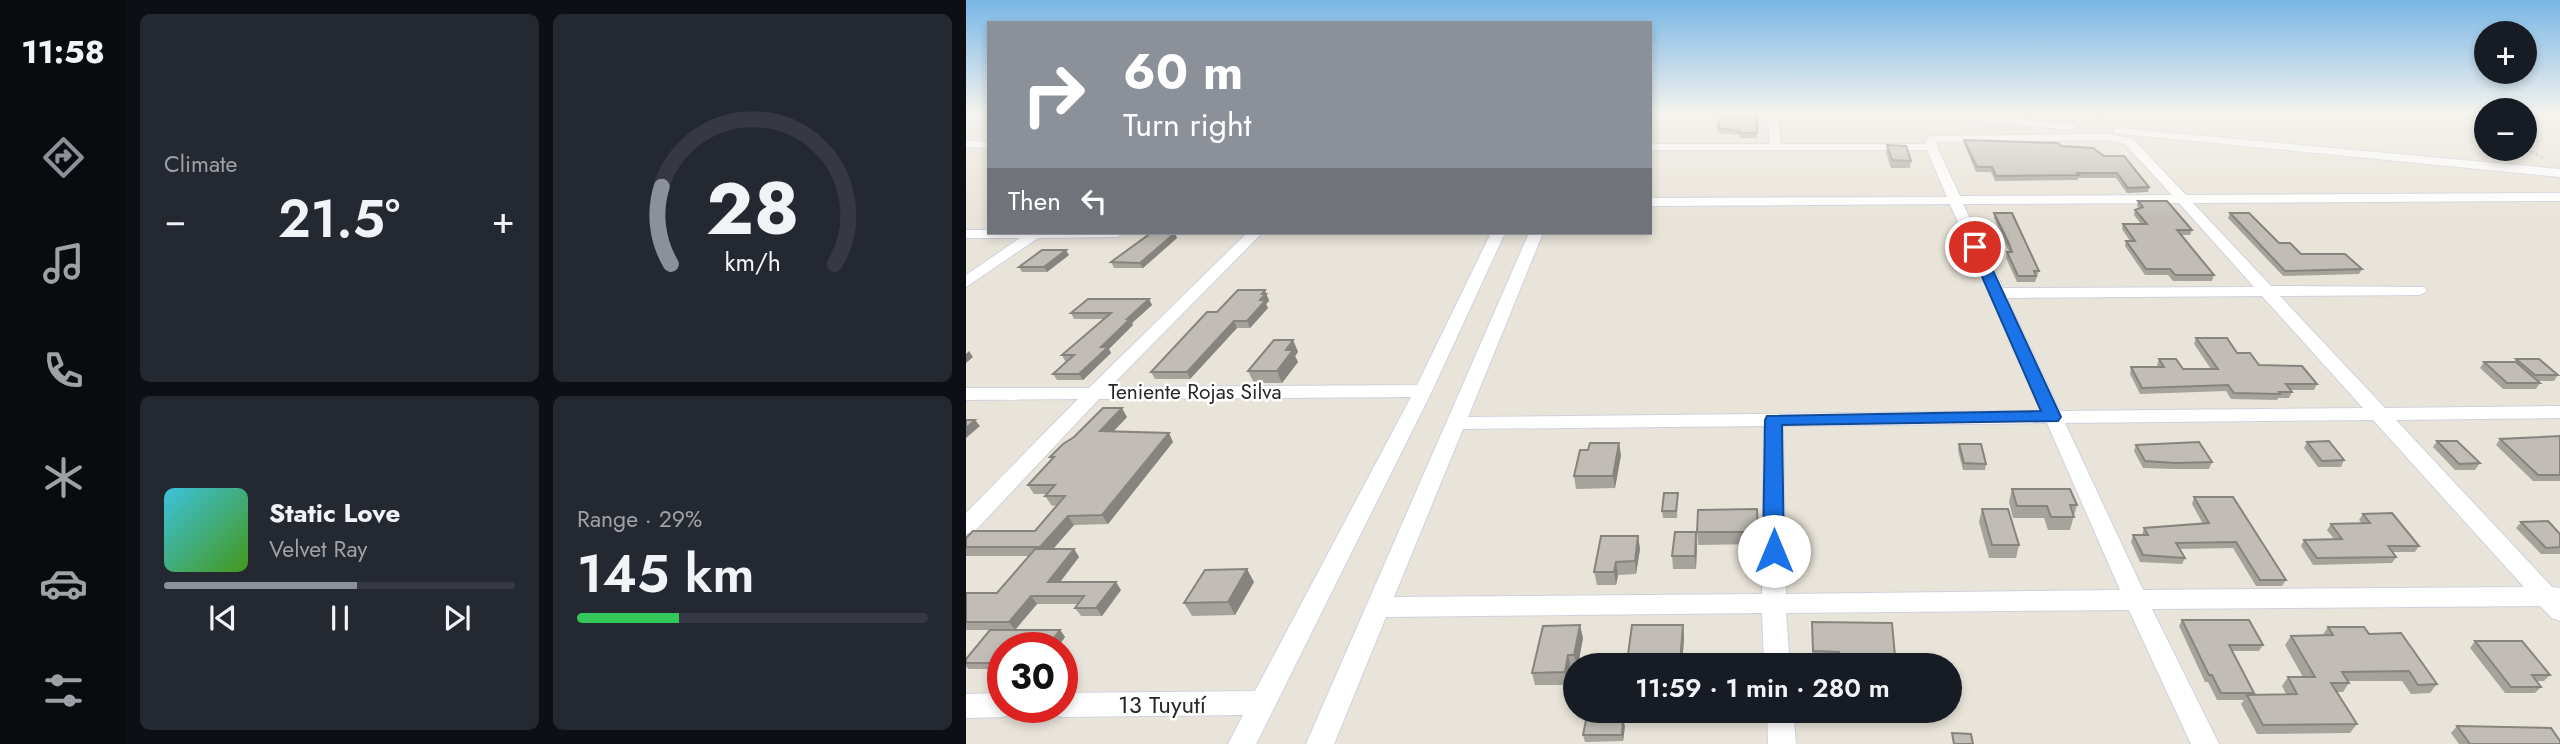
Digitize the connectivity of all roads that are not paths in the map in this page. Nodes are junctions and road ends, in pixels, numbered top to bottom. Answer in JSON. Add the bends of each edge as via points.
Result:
{"nodes":[{"id":1,"x":1932,"y":149,"type":"edge"},
{"id":2,"x":2136,"y":149,"type":"edge"},
{"id":3,"x":2300,"y":149,"type":"edge"},
{"id":4,"x":2560,"y":173,"type":"edge"},
{"id":5,"x":2560,"y":197,"type":"edge"},
{"id":6,"x":1955,"y":201,"type":"junction"},
{"id":7,"x":2183,"y":201,"type":"junction"},
{"id":8,"x":1652,"y":202,"type":"edge"},
{"id":9,"x":966,"y":234,"type":"edge"},
{"id":10,"x":987,"y":234,"type":"edge"},
{"id":11,"x":1032,"y":235,"type":"edge"},
{"id":12,"x":1253,"y":235,"type":"edge"},
{"id":13,"x":1497,"y":235,"type":"edge"},
{"id":14,"x":1535,"y":235,"type":"edge"},
{"id":15,"x":966,"y":282,"type":"edge"},
{"id":16,"x":2419,"y":290,"type":"dead end"},
{"id":17,"x":2266,"y":292,"type":"junction"},
{"id":18,"x":1996,"y":293,"type":"junction"},
{"id":19,"x":1423,"y":391,"type":"junction"},
{"id":20,"x":1094,"y":393,"type":"junction"},
{"id":21,"x":966,"y":394,"type":"edge"},
{"id":22,"x":2560,"y":412,"type":"edge"},
{"id":23,"x":2377,"y":414,"type":"junction"},
{"id":24,"x":2052,"y":417,"type":"junction"},
{"id":25,"x":1773,"y":420,"type":"junction"},
{"id":26,"x":1456,"y":423,"type":"junction"},
{"id":27,"x":966,"y":526,"type":"edge"},
{"id":28,"x":2136,"y":600,"type":"junction"},
{"id":29,"x":2555,"y":601,"type":"edge"},
{"id":30,"x":1774,"y":603,"type":"junction"},
{"id":31,"x":1378,"y":607,"type":"junction"},
{"id":32,"x":1776,"y":653,"type":"edge"},
{"id":33,"x":1262,"y":703,"type":"junction"},
{"id":34,"x":987,"y":705,"type":"edge"},
{"id":35,"x":1078,"y":705,"type":"edge"},
{"id":36,"x":966,"y":706,"type":"edge"},
{"id":37,"x":1781,"y":723,"type":"edge"},
{"id":38,"x":1242,"y":744,"type":"edge"},
{"id":39,"x":1320,"y":744,"type":"edge"},
{"id":40,"x":1782,"y":744,"type":"edge"},
{"id":41,"x":2205,"y":744,"type":"edge"}],
"edges":[{"from":1,"to":6,"type":"street"},
{"from":2,"to":7,"type":"street"},
{"from":3,"to":4,"type":"street"},
{"from":5,"to":7,"type":"street"},
{"from":6,"to":7,"type":"street"},
{"from":6,"to":8,"type":"street"},
{"from":6,"to":18,"type":"street"},
{"from":7,"to":17,"type":"street"},
{"from":9,"to":10,"type":"street"},
{"from":11,"to":15,"type":"street"},
{"from":12,"to":20,"type":"street"},
{"from":13,"to":19,"type":"street"},
{"from":14,"to":26,"type":"street"},
{"from":16,"to":17,"type":"street"},
{"from":17,"to":18,"type":"street"},
{"from":17,"to":23,"type":"street"},
{"from":18,"to":24,"type":"street"},
{"from":19,"to":20,"type":"street","name":"Teniente Rojas Silva"},
{"from":19,"to":33,"type":"street"},
{"from":20,"to":21,"type":"street","name":"Teniente Rojas Silva"},
{"from":20,"to":27,"type":"street"},
{"from":22,"to":23,"type":"street"},
{"from":23,"to":24,"type":"street"},
{"from":23,"to":29,"type":"street"},
{"from":24,"to":25,"type":"street"},
{"from":24,"to":28,"type":"street"},
{"from":25,"to":26,"type":"street"},
{"from":25,"to":30,"type":"street"},
{"from":26,"to":31,"type":"street"},
{"from":28,"to":29,"type":"street"},
{"from":28,"to":30,"type":"street"},
{"from":28,"to":41,"type":"street"},
{"from":30,"to":31,"type":"street"},
{"from":30,"to":32,"type":"street"},
{"from":31,"to":39,"type":"street"},
{"from":33,"to":35,"type":"street","name":"13 Tuyutí"},
{"from":33,"to":38,"type":"street"},
{"from":34,"to":36,"type":"street"},
{"from":37,"to":40,"type":"street"}]}
